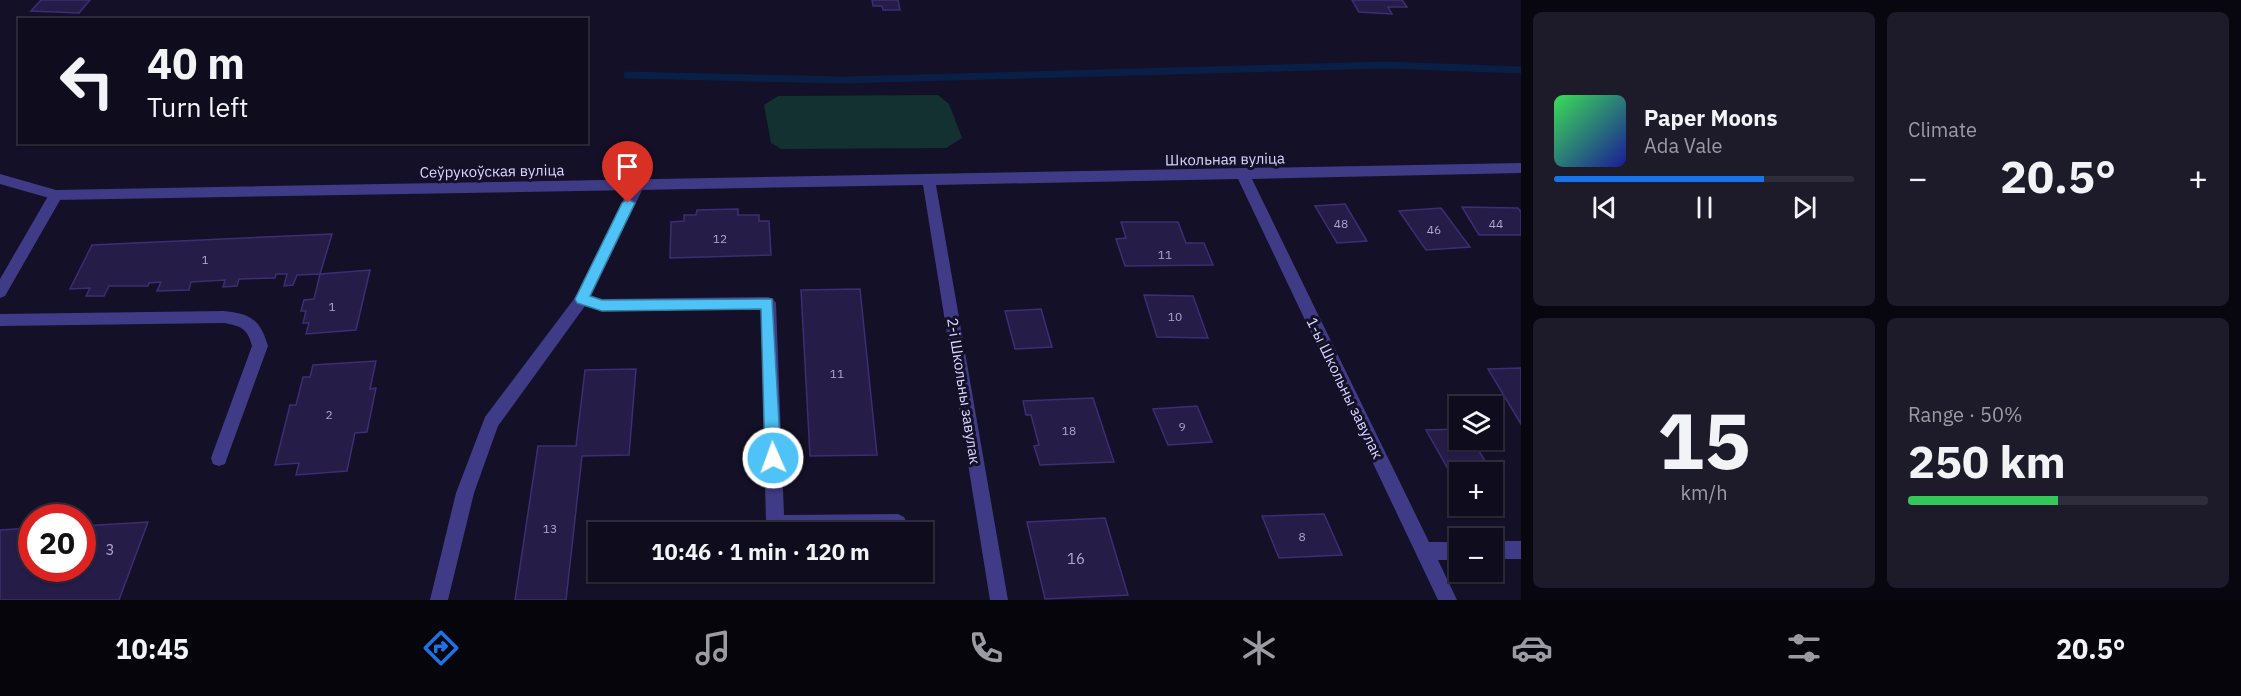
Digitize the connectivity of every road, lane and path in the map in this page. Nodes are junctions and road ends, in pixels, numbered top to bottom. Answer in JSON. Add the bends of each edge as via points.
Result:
{"nodes":[{"id":1,"x":1521,"y":168,"type":"edge"},
{"id":2,"x":1243,"y":175,"type":"junction"},
{"id":3,"x":0,"y":179,"type":"edge"},
{"id":4,"x":929,"y":182,"type":"junction"},
{"id":5,"x":638,"y":184,"type":"junction"},
{"id":6,"x":56,"y":195,"type":"junction"},
{"id":7,"x":0,"y":292,"type":"edge"},
{"id":8,"x":582,"y":299,"type":"junction"},
{"id":9,"x":0,"y":320,"type":"edge"},
{"id":10,"x":219,"y":458,"type":"dead end"},
{"id":11,"x":775,"y":522,"type":"edge"},
{"id":12,"x":1503,"y":550,"type":"edge"},
{"id":13,"x":1521,"y":550,"type":"edge"},
{"id":14,"x":1424,"y":551,"type":"junction"},
{"id":15,"x":1449,"y":551,"type":"edge"},
{"id":16,"x":440,"y":600,"type":"edge"},
{"id":17,"x":999,"y":600,"type":"edge"},
{"id":18,"x":1448,"y":600,"type":"edge"}],
"edges":[{"from":1,"to":2,"type":"street","name":"Школьная вуліца"},
{"from":2,"to":4,"type":"street","name":"Школьная вуліца"},
{"from":2,"to":14,"type":"street","name":"1-ы Школьны завулак"},
{"from":3,"to":6,"type":"street","name":"Сеўрукоўская вуліца"},
{"from":4,"to":5,"type":"street","name":"Сеўрукоўская вуліца"},
{"from":4,"to":17,"type":"street","name":"2-і Школьны завулак"},
{"from":5,"to":6,"type":"street","name":"Сеўрукоўская вуліца"},
{"from":5,"to":8,"type":"street"},
{"from":6,"to":7,"type":"street"},
{"from":8,"to":11,"type":"street","via":[[602,305],[768,303]]},
{"from":8,"to":16,"type":"street","via":[[490,422],[465,493]]},
{"from":9,"to":10,"type":"street","via":[[242,319],[255,329],[260,345]]},
{"from":12,"to":13,"type":"street"},
{"from":14,"to":15,"type":"street"},
{"from":14,"to":18,"type":"street","name":"1-ы Школьны завулак"}]}
